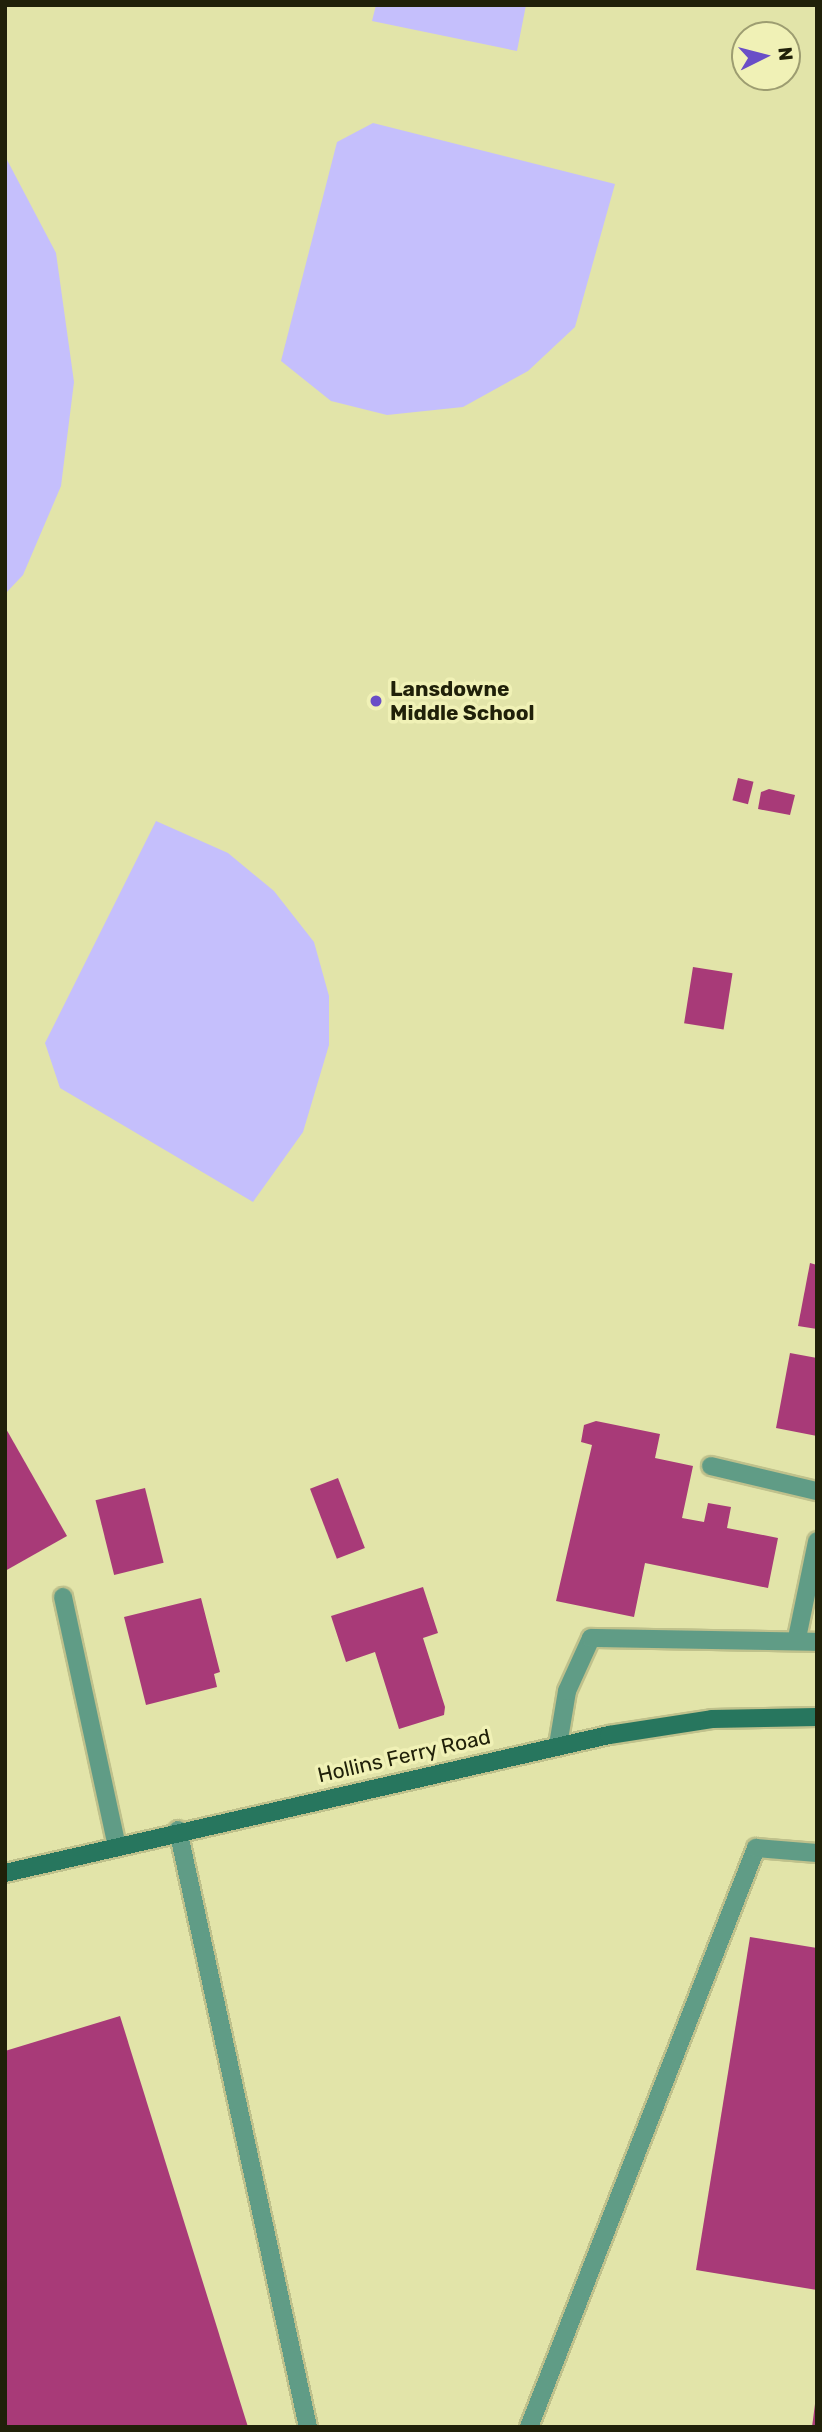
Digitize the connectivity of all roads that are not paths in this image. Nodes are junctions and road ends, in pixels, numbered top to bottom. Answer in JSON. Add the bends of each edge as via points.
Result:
{"nodes":[{"id":1,"x":711,"y":1466,"type":"dead end"},
{"id":2,"x":817,"y":1491,"type":"edge"},
{"id":3,"x":817,"y":1541,"type":"edge"},
{"id":4,"x":64,"y":1597,"type":"dead end"},
{"id":5,"x":797,"y":1638,"type":"junction"},
{"id":6,"x":817,"y":1642,"type":"edge"},
{"id":7,"x":817,"y":1717,"type":"edge"},
{"id":8,"x":558,"y":1745,"type":"junction"},
{"id":9,"x":178,"y":1830,"type":"junction"},
{"id":10,"x":117,"y":1846,"type":"junction"},
{"id":11,"x":817,"y":1853,"type":"edge"},
{"id":12,"x":5,"y":1873,"type":"edge"},
{"id":13,"x":308,"y":2427,"type":"edge"},
{"id":14,"x":529,"y":2427,"type":"edge"}],
"edges":[{"from":1,"to":2,"type":"lane"},
{"from":3,"to":5,"type":"lane"},
{"from":4,"to":10,"type":"lane"},
{"from":5,"to":6,"type":"lane"},
{"from":5,"to":8,"type":"lane","via":[[591,1638],[567,1691]]},
{"from":7,"to":8,"type":"street","name":"Hollins Ferry Road","via":[[712,1718]]},
{"from":8,"to":9,"type":"street","name":"Hollins Ferry Road"},
{"from":9,"to":10,"type":"street","name":"Hollins Ferry Road"},
{"from":9,"to":13,"type":"lane"},
{"from":10,"to":12,"type":"street","name":"Hollins Ferry Road"},
{"from":11,"to":14,"type":"lane","via":[[756,1848]]}]}
